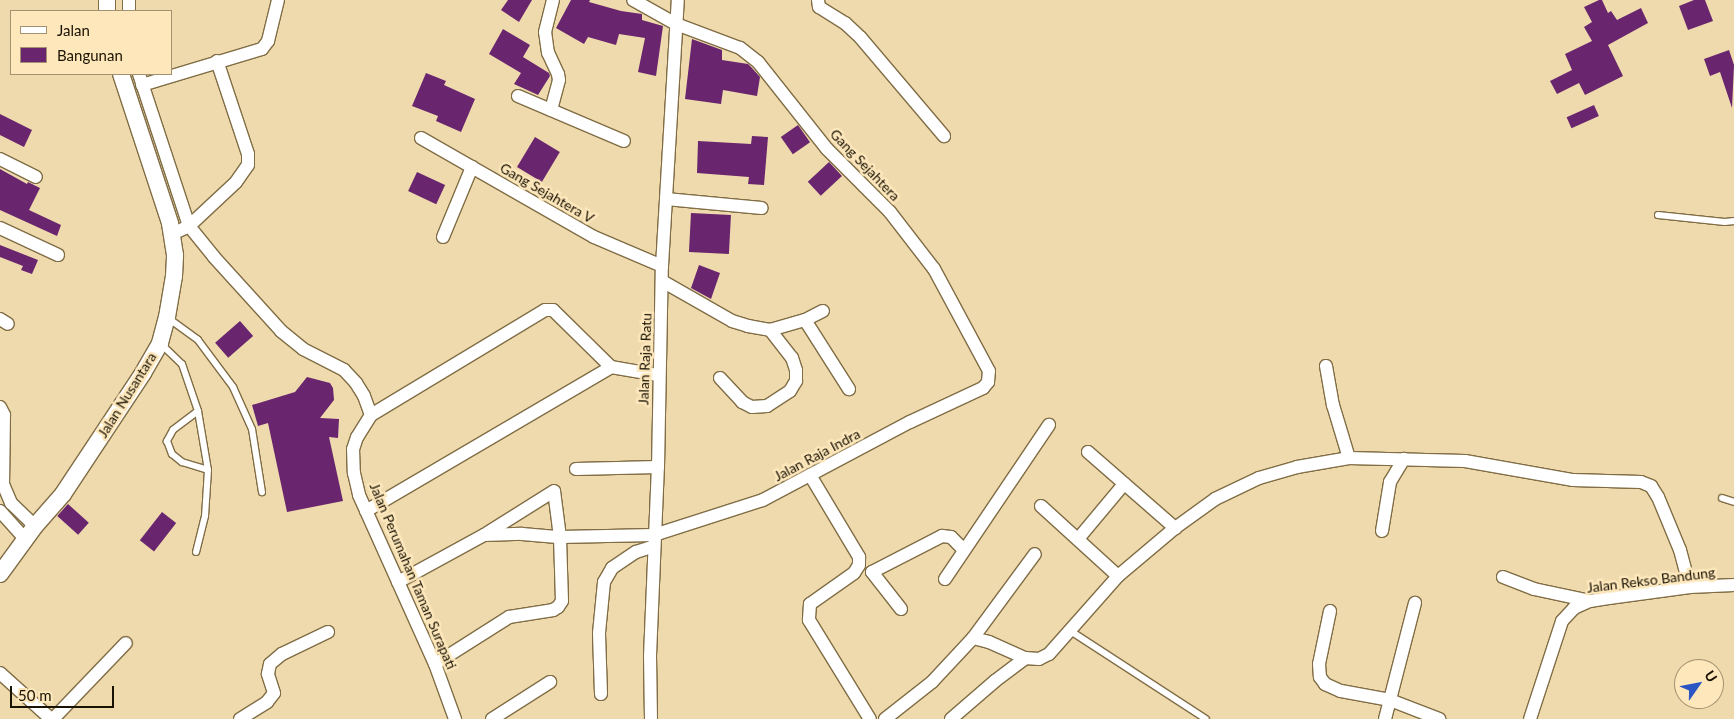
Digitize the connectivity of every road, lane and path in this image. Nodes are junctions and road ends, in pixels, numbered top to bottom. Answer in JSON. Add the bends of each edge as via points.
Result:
{"nodes":[{"id":1,"x":278,"y":0,"type":"edge"},
{"id":2,"x":553,"y":0,"type":"edge"},
{"id":3,"x":633,"y":0,"type":"edge"},
{"id":4,"x":678,"y":0,"type":"edge"},
{"id":5,"x":818,"y":0,"type":"edge"},
{"id":6,"x":676,"y":24,"type":"junction"},
{"id":7,"x":217,"y":61,"type":"junction"},
{"id":8,"x":172,"y":72,"type":"edge"},
{"id":9,"x":121,"y":75,"type":"edge"},
{"id":10,"x":157,"y":75,"type":"edge"},
{"id":11,"x":140,"y":79,"type":"edge"},
{"id":12,"x":518,"y":96,"type":"dead end"},
{"id":13,"x":550,"y":110,"type":"junction"},
{"id":14,"x":944,"y":136,"type":"dead end"},
{"id":15,"x":421,"y":138,"type":"dead end"},
{"id":16,"x":624,"y":141,"type":"dead end"},
{"id":17,"x":0,"y":159,"type":"edge"},
{"id":18,"x":472,"y":167,"type":"junction"},
{"id":19,"x":36,"y":177,"type":"dead end"},
{"id":20,"x":666,"y":199,"type":"junction"},
{"id":21,"x":762,"y":208,"type":"dead end"},
{"id":22,"x":1658,"y":215,"type":"dead end"},
{"id":23,"x":1734,"y":221,"type":"edge"},
{"id":24,"x":189,"y":226,"type":"junction"},
{"id":25,"x":0,"y":228,"type":"edge"},
{"id":26,"x":172,"y":234,"type":"junction"},
{"id":27,"x":443,"y":237,"type":"dead end"},
{"id":28,"x":58,"y":254,"type":"dead end"},
{"id":29,"x":662,"y":266,"type":"junction"},
{"id":30,"x":662,"y":281,"type":"junction"},
{"id":31,"x":823,"y":310,"type":"dead end"},
{"id":32,"x":168,"y":317,"type":"junction"},
{"id":33,"x":805,"y":320,"type":"junction"},
{"id":34,"x":770,"y":330,"type":"junction"},
{"id":35,"x":160,"y":343,"type":"junction"},
{"id":36,"x":1326,"y":366,"type":"dead end"},
{"id":37,"x":611,"y":367,"type":"junction"},
{"id":38,"x":989,"y":371,"type":"joint"},
{"id":39,"x":658,"y":375,"type":"junction"},
{"id":40,"x":720,"y":378,"type":"dead end"},
{"id":41,"x":849,"y":389,"type":"dead end"},
{"id":42,"x":0,"y":407,"type":"edge"},
{"id":43,"x":198,"y":411,"type":"junction"},
{"id":44,"x":371,"y":415,"type":"junction"},
{"id":45,"x":1049,"y":425,"type":"dead end"},
{"id":46,"x":1088,"y":452,"type":"dead end"},
{"id":47,"x":1349,"y":458,"type":"junction"},
{"id":48,"x":1404,"y":459,"type":"junction"},
{"id":49,"x":658,"y":468,"type":"junction"},
{"id":50,"x":576,"y":469,"type":"dead end"},
{"id":51,"x":208,"y":470,"type":"junction"},
{"id":52,"x":810,"y":475,"type":"junction"},
{"id":53,"x":1124,"y":484,"type":"junction"},
{"id":54,"x":262,"y":492,"type":"dead end"},
{"id":55,"x":1722,"y":498,"type":"dead end"},
{"id":56,"x":1734,"y":502,"type":"edge"},
{"id":57,"x":1041,"y":506,"type":"dead end"},
{"id":58,"x":0,"y":511,"type":"edge"},
{"id":59,"x":366,"y":511,"type":"junction"},
{"id":60,"x":35,"y":526,"type":"junction"},
{"id":61,"x":1175,"y":528,"type":"junction"},
{"id":62,"x":1382,"y":531,"type":"dead end"},
{"id":63,"x":484,"y":535,"type":"junction"},
{"id":64,"x":560,"y":537,"type":"junction"},
{"id":65,"x":25,"y":539,"type":"junction"},
{"id":66,"x":1078,"y":539,"type":"junction"},
{"id":67,"x":654,"y":541,"type":"junction"},
{"id":68,"x":964,"y":550,"type":"junction"},
{"id":69,"x":196,"y":552,"type":"dead end"},
{"id":70,"x":1035,"y":554,"type":"dead end"},
{"id":71,"x":856,"y":569,"type":"junction"},
{"id":72,"x":872,"y":572,"type":"junction"},
{"id":73,"x":0,"y":574,"type":"edge"},
{"id":74,"x":1118,"y":576,"type":"junction"},
{"id":75,"x":1503,"y":577,"type":"dead end"},
{"id":76,"x":944,"y":578,"type":"dead end"},
{"id":77,"x":398,"y":582,"type":"junction"},
{"id":78,"x":1734,"y":585,"type":"edge"},
{"id":79,"x":1690,"y":587,"type":"junction"},
{"id":80,"x":1590,"y":601,"type":"junction"},
{"id":81,"x":1415,"y":603,"type":"dead end"},
{"id":82,"x":901,"y":609,"type":"dead end"},
{"id":83,"x":1330,"y":611,"type":"dead end"},
{"id":84,"x":1069,"y":630,"type":"junction"},
{"id":85,"x":328,"y":632,"type":"dead end"},
{"id":86,"x":973,"y":638,"type":"junction"},
{"id":87,"x":126,"y":643,"type":"dead end"},
{"id":88,"x":1025,"y":658,"type":"junction"},
{"id":89,"x":435,"y":664,"type":"junction"},
{"id":90,"x":0,"y":673,"type":"edge"},
{"id":91,"x":550,"y":682,"type":"dead end"},
{"id":92,"x":601,"y":694,"type":"dead end"},
{"id":93,"x":1390,"y":700,"type":"junction"},
{"id":94,"x":52,"y":719,"type":"edge"},
{"id":95,"x":240,"y":719,"type":"edge"},
{"id":96,"x":455,"y":719,"type":"edge"},
{"id":97,"x":492,"y":719,"type":"edge"},
{"id":98,"x":651,"y":719,"type":"edge"},
{"id":99,"x":870,"y":719,"type":"edge"},
{"id":100,"x":885,"y":719,"type":"edge"},
{"id":101,"x":951,"y":719,"type":"edge"},
{"id":102,"x":1206,"y":719,"type":"edge"},
{"id":103,"x":1385,"y":719,"type":"edge"},
{"id":104,"x":1439,"y":719,"type":"edge"},
{"id":105,"x":1530,"y":719,"type":"edge"}],
"edges":[{"from":1,"to":7,"type":"street","via":[[268,41],[262,48]]},
{"from":2,"to":13,"type":"street","via":[[545,32],[548,53],[559,80]]},
{"from":3,"to":6,"type":"street","name":"Gang Sejahtera"},
{"from":4,"to":6,"type":"street","name":"Jalan Raja Ratu"},
{"from":5,"to":14,"type":"street","via":[[819,7],[860,37]]},
{"from":6,"to":20,"type":"street","name":"Jalan Raja Ratu"},
{"from":6,"to":38,"type":"street","name":"Gang Sejahtera","via":[[740,48],[758,62],[827,150],[890,212],[934,269]]},
{"from":7,"to":8,"type":"street"},
{"from":7,"to":24,"type":"street","via":[[248,154],[248,165],[236,182]]},
{"from":9,"to":26,"type":"street","name":"Jalan Nusantara","via":[[162,194]]},
{"from":10,"to":11,"type":"street"},
{"from":11,"to":24,"type":"street"},
{"from":12,"to":13,"type":"street"},
{"from":13,"to":16,"type":"street"},
{"from":15,"to":18,"type":"street","name":"Gang Sejahtera V"},
{"from":17,"to":19,"type":"street"},
{"from":18,"to":27,"type":"street"},
{"from":18,"to":29,"type":"street","name":"Gang Sejahtera V","via":[[594,237]]},
{"from":20,"to":21,"type":"street"},
{"from":20,"to":29,"type":"street","name":"Jalan Raja Ratu"},
{"from":22,"to":23,"type":"lane"},
{"from":24,"to":26,"type":"street"},
{"from":24,"to":44,"type":"street","via":[[281,332],[303,349],[344,370],[356,382]]},
{"from":25,"to":28,"type":"street"},
{"from":26,"to":32,"type":"street","name":"Jalan Nusantara","via":[[174,276]]},
{"from":29,"to":30,"type":"street","name":"Jalan Raja Ratu"},
{"from":30,"to":34,"type":"street","via":[[732,321]]},
{"from":30,"to":39,"type":"street","name":"Jalan Raja Ratu"},
{"from":31,"to":33,"type":"street"},
{"from":32,"to":35,"type":"street","name":"Jalan Nusantara"},
{"from":32,"to":54,"type":"lane","via":[[198,340],[233,386],[252,429]]},
{"from":33,"to":34,"type":"street"},
{"from":33,"to":41,"type":"street"},
{"from":34,"to":40,"type":"street","via":[[792,358],[796,370],[796,381],[790,391],[767,406],[752,406],[742,402]]},
{"from":35,"to":43,"type":"lane","via":[[182,364]]},
{"from":35,"to":60,"type":"street","name":"Jalan Nusantara","via":[[63,494]]},
{"from":36,"to":47,"type":"street","via":[[1333,405]]},
{"from":37,"to":39,"type":"street"},
{"from":37,"to":44,"type":"street","via":[[553,310],[545,310]]},
{"from":37,"to":59,"type":"street"},
{"from":38,"to":52,"type":"street","name":"Jalan Raja Indra","via":[[988,382],[983,388]]},
{"from":39,"to":49,"type":"street","name":"Jalan Raja Ratu"},
{"from":42,"to":60,"type":"street","via":[[4,415],[3,484],[11,503]]},
{"from":43,"to":51,"type":"lane"},
{"from":43,"to":51,"type":"lane","via":[[173,430],[167,441],[172,454],[182,462]]},
{"from":44,"to":59,"type":"street","name":"Jalan Perumahan Taman Surapati","via":[[353,450],[354,473]]},
{"from":45,"to":68,"type":"street"},
{"from":46,"to":53,"type":"street"},
{"from":47,"to":48,"type":"street"},
{"from":47,"to":61,"type":"street","via":[[1259,478],[1215,499]]},
{"from":48,"to":62,"type":"street","via":[[1390,482]]},
{"from":48,"to":79,"type":"street","via":[[1466,461],[1573,480],[1641,482],[1651,486],[1677,542]]},
{"from":49,"to":50,"type":"street"},
{"from":49,"to":67,"type":"street","name":"Jalan Raja Ratu"},
{"from":51,"to":69,"type":"lane","via":[[206,516]]},
{"from":52,"to":67,"type":"street","name":"Jalan Raja Indra","via":[[763,500]]},
{"from":52,"to":71,"type":"street","via":[[854,546],[859,557]]},
{"from":53,"to":61,"type":"street"},
{"from":53,"to":66,"type":"street"},
{"from":55,"to":56,"type":"lane"},
{"from":57,"to":66,"type":"street"},
{"from":58,"to":65,"type":"street"},
{"from":59,"to":77,"type":"street","name":"Jalan Perumahan Taman Surapati"},
{"from":60,"to":65,"type":"street","name":"Jalan Nusantara"},
{"from":61,"to":74,"type":"street"},
{"from":63,"to":64,"type":"street","name":"Jalan Raja Indra"},
{"from":63,"to":64,"type":"street","via":[[554,491]]},
{"from":63,"to":77,"type":"street"},
{"from":64,"to":67,"type":"street","name":"Jalan Raja Indra","via":[[640,535]]},
{"from":64,"to":89,"type":"street","via":[[562,600],[558,607],[509,618]]},
{"from":65,"to":73,"type":"street","name":"Jalan Nusantara"},
{"from":66,"to":74,"type":"street"},
{"from":67,"to":92,"type":"street","via":[[612,568],[604,582],[599,633]]},
{"from":67,"to":98,"type":"street","name":"Jalan Raja Ratu"},
{"from":68,"to":72,"type":"street","via":[[951,537],[942,536]]},
{"from":68,"to":76,"type":"street"},
{"from":70,"to":86,"type":"street"},
{"from":71,"to":72,"type":"street"},
{"from":71,"to":99,"type":"street","via":[[810,604],[808,613],[809,620]]},
{"from":72,"to":82,"type":"street"},
{"from":74,"to":84,"type":"street"},
{"from":75,"to":80,"type":"street","via":[[1541,591]]},
{"from":77,"to":89,"type":"street","name":"Jalan Perumahan Taman Surapati"},
{"from":78,"to":79,"type":"street","name":"Jalan Rekso Bandung"},
{"from":79,"to":80,"type":"street","name":"Jalan Rekso Bandung"},
{"from":80,"to":105,"type":"street","name":"Jalan Rekso Bandung","via":[[1574,608],[1562,621]]},
{"from":81,"to":93,"type":"street"},
{"from":83,"to":93,"type":"street","via":[[1319,664],[1320,677],[1325,684],[1341,691]]},
{"from":84,"to":88,"type":"street","via":[[1044,657]]},
{"from":84,"to":102,"type":"lane"},
{"from":85,"to":95,"type":"street","via":[[282,654],[270,664],[268,674],[274,693],[267,702]]},
{"from":86,"to":88,"type":"street"},
{"from":86,"to":100,"type":"street","via":[[932,682]]},
{"from":87,"to":94,"type":"street"},
{"from":88,"to":101,"type":"street"},
{"from":89,"to":96,"type":"street","name":"Jalan Perumahan Taman Surapati"},
{"from":90,"to":94,"type":"street"},
{"from":91,"to":97,"type":"street"},
{"from":93,"to":103,"type":"street"},
{"from":93,"to":104,"type":"street"}]}
